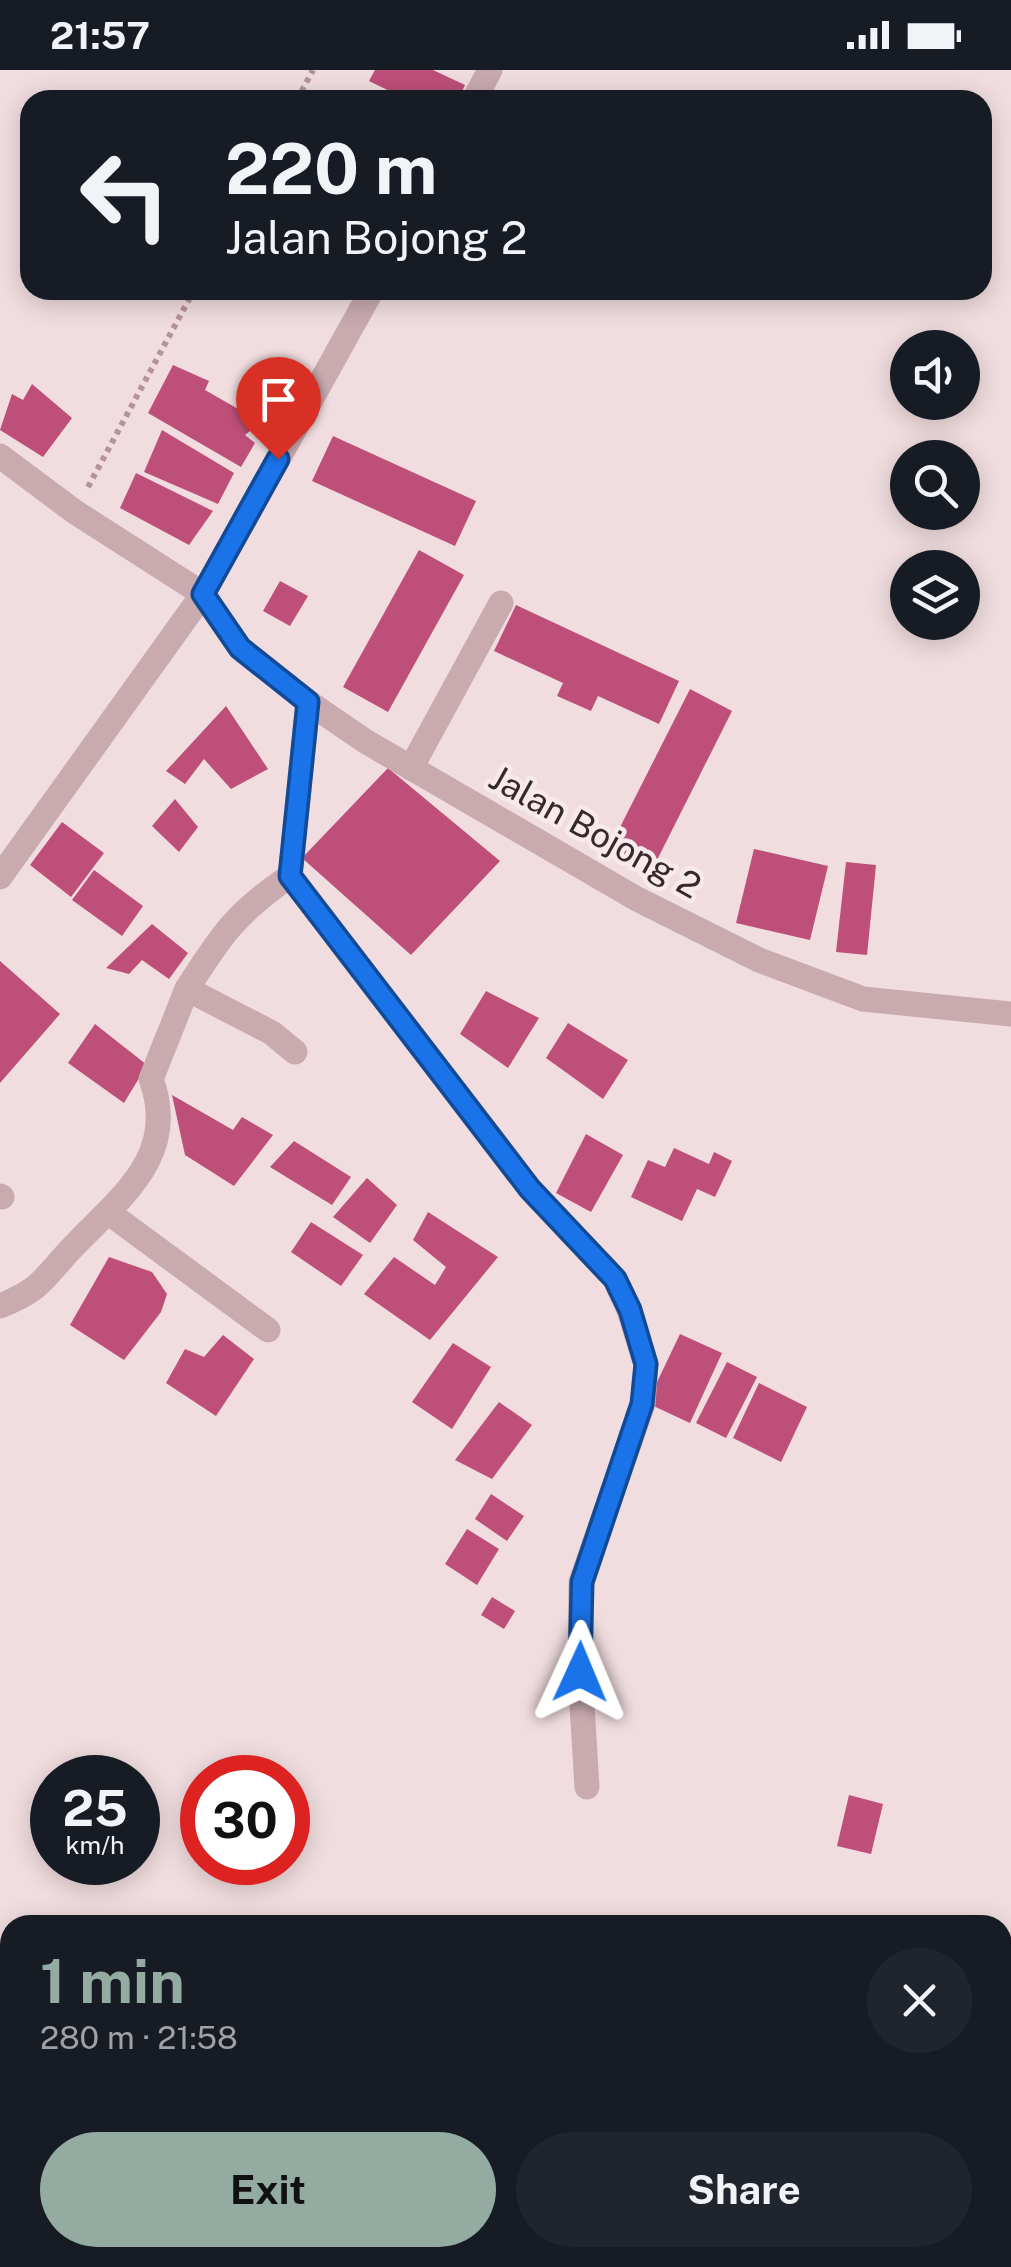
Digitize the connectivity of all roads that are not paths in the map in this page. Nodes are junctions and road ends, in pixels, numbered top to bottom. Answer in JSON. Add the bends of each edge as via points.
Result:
{"nodes":[{"id":1,"x":366,"y":300,"type":"edge"},
{"id":2,"x":0,"y":456,"type":"edge"},
{"id":3,"x":203,"y":594,"type":"junction"},
{"id":4,"x":500,"y":603,"type":"dead end"},
{"id":5,"x":308,"y":702,"type":"junction"},
{"id":6,"x":410,"y":768,"type":"junction"},
{"id":7,"x":290,"y":876,"type":"junction"},
{"id":8,"x":0,"y":878,"type":"edge"},
{"id":9,"x":187,"y":989,"type":"junction"},
{"id":10,"x":1011,"y":1014,"type":"edge"},
{"id":11,"x":295,"y":1052,"type":"dead end"},
{"id":12,"x":109,"y":1214,"type":"junction"},
{"id":13,"x":0,"y":1306,"type":"edge"},
{"id":14,"x":268,"y":1330,"type":"dead end"},
{"id":15,"x":587,"y":1787,"type":"dead end"}],
"edges":[{"from":1,"to":3,"type":"street"},
{"from":2,"to":3,"type":"street"},
{"from":3,"to":5,"type":"street","name":"Jalan Bojong 2","via":[[240,648]]},
{"from":3,"to":8,"type":"street"},
{"from":4,"to":6,"type":"street"},
{"from":5,"to":6,"type":"street","name":"Jalan Bojong 2"},
{"from":5,"to":7,"type":"street"},
{"from":6,"to":10,"type":"street","name":"Jalan Bojong 2","via":[[637,899],[759,960],[863,998]]},
{"from":7,"to":9,"type":"street","via":[[221,934]]},
{"from":7,"to":15,"type":"street","via":[[530,1189],[615,1279],[630,1310],[646,1364],[642,1404],[582,1582]]},
{"from":9,"to":11,"type":"street"},
{"from":9,"to":12,"type":"street","via":[[151,1080],[160,1106],[152,1153]]},
{"from":12,"to":13,"type":"street","via":[[34,1292]]},
{"from":12,"to":14,"type":"street"}]}
